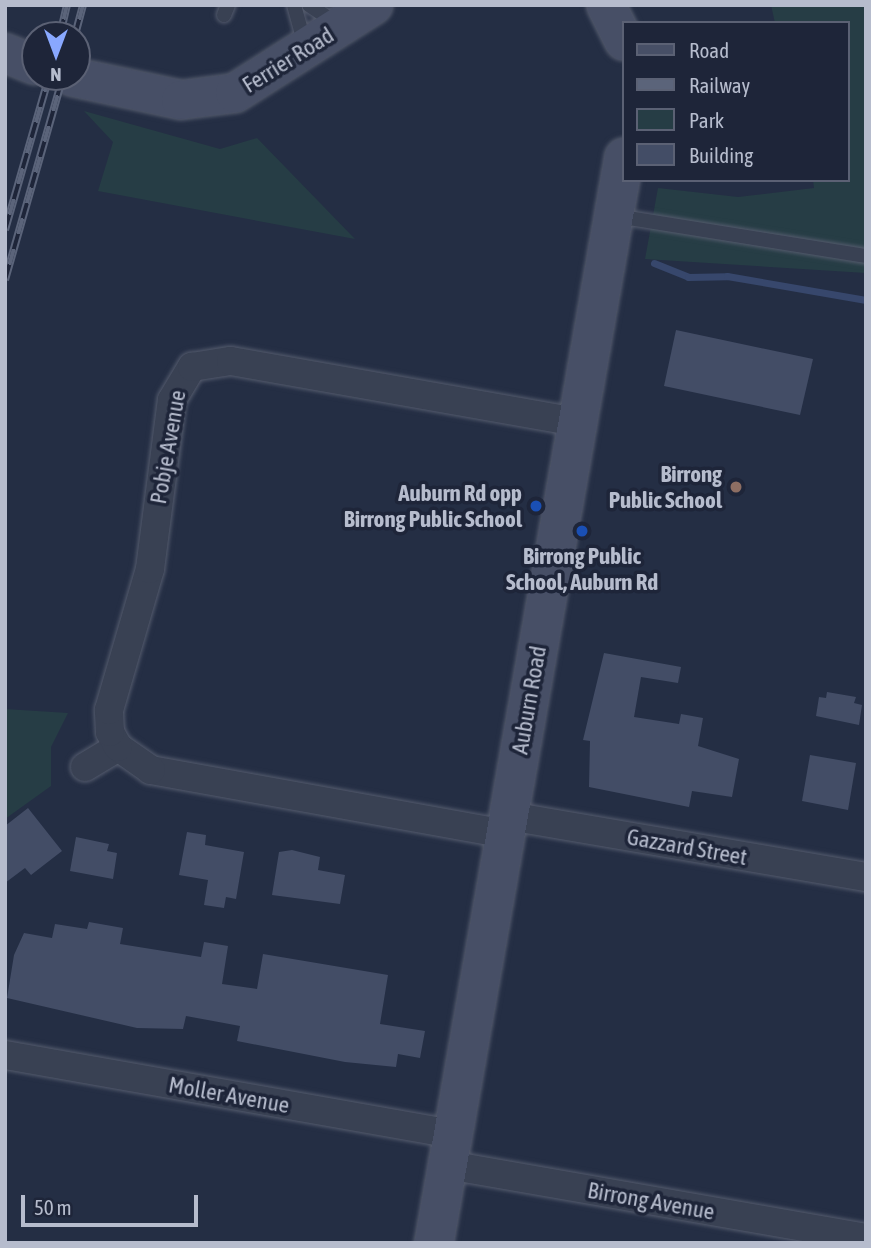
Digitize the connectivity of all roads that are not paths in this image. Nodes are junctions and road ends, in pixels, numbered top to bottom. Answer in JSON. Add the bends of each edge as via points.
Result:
{"nodes":[{"id":1,"x":294,"y":5,"type":"edge"},
{"id":2,"x":309,"y":5,"type":"edge"},
{"id":3,"x":373,"y":5,"type":"edge"},
{"id":4,"x":606,"y":5,"type":"edge"},
{"id":5,"x":341,"y":27,"type":"junction"},
{"id":6,"x":622,"y":37,"type":"edge"},
{"id":7,"x":306,"y":50,"type":"junction"},
{"id":8,"x":91,"y":81,"type":"edge"},
{"id":9,"x":622,"y":171,"type":"edge"},
{"id":10,"x":615,"y":216,"type":"junction"},
{"id":11,"x":866,"y":256,"type":"edge"},
{"id":12,"x":577,"y":422,"type":"junction"},
{"id":13,"x":118,"y":747,"type":"junction"},
{"id":14,"x":85,"y":767,"type":"dead end"},
{"id":15,"x":507,"y":825,"type":"junction"},
{"id":16,"x":866,"y":877,"type":"edge"},
{"id":17,"x":5,"y":1055,"type":"edge"},
{"id":18,"x":450,"y":1150,"type":"junction"},
{"id":19,"x":858,"y":1239,"type":"edge"},
{"id":20,"x":434,"y":1243,"type":"edge"}],
"edges":[{"from":1,"to":7,"type":"lane"},
{"from":2,"to":5,"type":"lane"},
{"from":3,"to":5,"type":"main road","name":"Ferrier Road"},
{"from":4,"to":6,"type":"main road"},
{"from":5,"to":7,"type":"main road","name":"Ferrier Road"},
{"from":7,"to":8,"type":"main road","name":"Ferrier Road","via":[[255,84],[200,99],[143,95]]},
{"from":9,"to":10,"type":"main road","name":"Auburn Road"},
{"from":10,"to":11,"type":"lane"},
{"from":10,"to":12,"type":"main road","name":"Auburn Road"},
{"from":12,"to":13,"type":"street","name":"Pobje Avenue","via":[[231,361],[208,360],[192,367],[172,400],[150,569],[109,710],[110,732]]},
{"from":12,"to":15,"type":"main road","name":"Auburn Road"},
{"from":13,"to":14,"type":"street"},
{"from":13,"to":15,"type":"street","via":[[151,770]]},
{"from":15,"to":16,"type":"street","name":"Gazzard Street"},
{"from":15,"to":18,"type":"main road","name":"Auburn Road"},
{"from":17,"to":18,"type":"street","name":"Moller Avenue"},
{"from":18,"to":19,"type":"street","name":"Birrong Avenue"},
{"from":18,"to":20,"type":"main road","name":"Auburn Road"}]}
